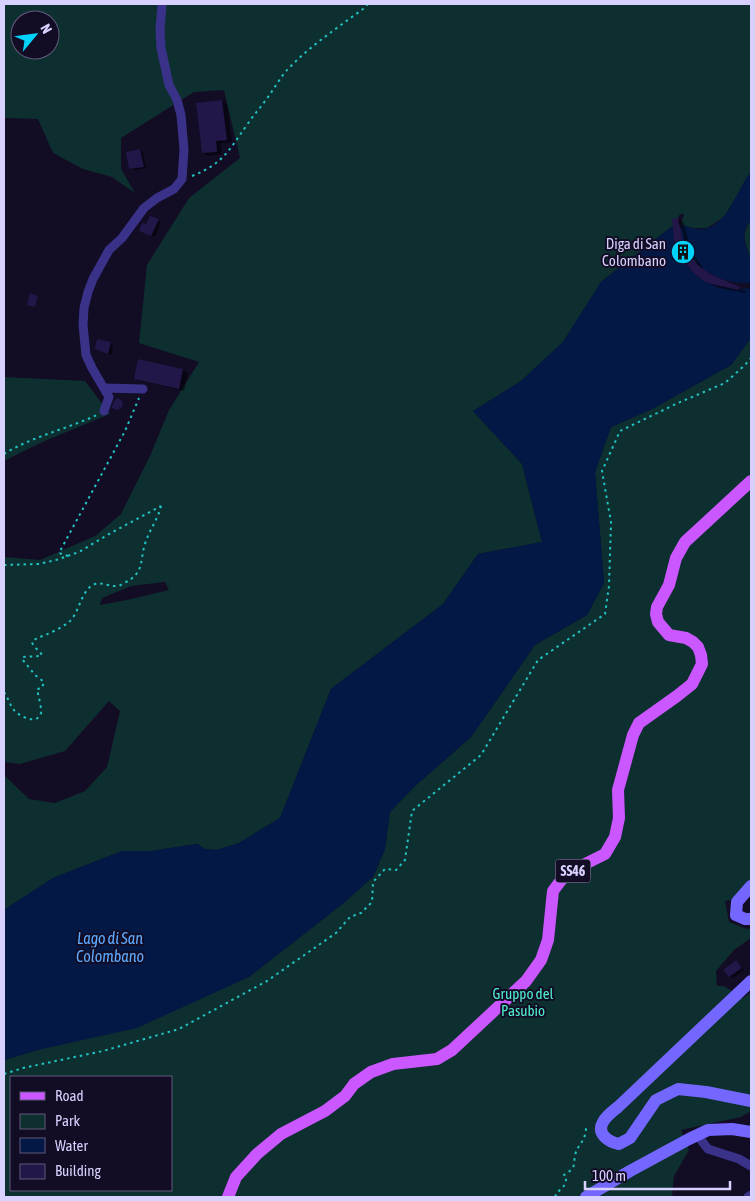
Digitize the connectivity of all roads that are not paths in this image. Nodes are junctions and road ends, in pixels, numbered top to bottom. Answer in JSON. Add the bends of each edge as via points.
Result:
{"nodes":[{"id":1,"x":162,"y":4,"type":"edge"},
{"id":2,"x":104,"y":388,"type":"junction"},
{"id":3,"x":142,"y":389,"type":"road end"},
{"id":4,"x":104,"y":411,"type":"road end"},
{"id":5,"x":751,"y":481,"type":"edge"},
{"id":6,"x":751,"y":886,"type":"edge"},
{"id":7,"x":751,"y":919,"type":"edge"},
{"id":8,"x":751,"y":981,"type":"edge"},
{"id":9,"x":751,"y":1101,"type":"edge"},
{"id":10,"x":751,"y":1132,"type":"edge"},
{"id":11,"x":697,"y":1135,"type":"junction"},
{"id":12,"x":751,"y":1166,"type":"edge"},
{"id":13,"x":751,"y":1195,"type":"edge"},
{"id":14,"x":228,"y":1197,"type":"edge"},
{"id":15,"x":586,"y":1197,"type":"edge"},
{"id":16,"x":748,"y":1197,"type":"edge"}],
"edges":[{"from":1,"to":2,"type":"street","via":[[161,48],[180,116],[184,150],[182,179],[174,189],[144,208],[109,250],[88,292],[83,325],[86,355]]},
{"from":2,"to":3,"type":"street"},
{"from":2,"to":4,"type":"street","via":[[108,397]]},
{"from":5,"to":14,"type":"main road","number":"SS46","via":[[685,542],[676,558],[656,614],[658,622],[669,634],[686,638],[698,647],[702,664],[692,684],[639,723],[618,790],[619,818],[615,837],[605,854],[579,866],[553,891],[548,940],[526,981],[452,1050],[436,1059],[392,1064],[371,1072],[325,1111],[281,1134],[236,1178]]},
{"from":6,"to":7,"type":"street","via":[[737,902],[736,915]]},
{"from":8,"to":9,"type":"street","via":[[603,1122],[601,1129],[605,1137],[619,1144],[630,1138],[656,1100],[678,1089]]},
{"from":10,"to":11,"type":"street","via":[[708,1130]]},
{"from":11,"to":12,"type":"street","via":[[708,1149]]},
{"from":11,"to":15,"type":"street"},
{"from":13,"to":16,"type":"street"}]}
